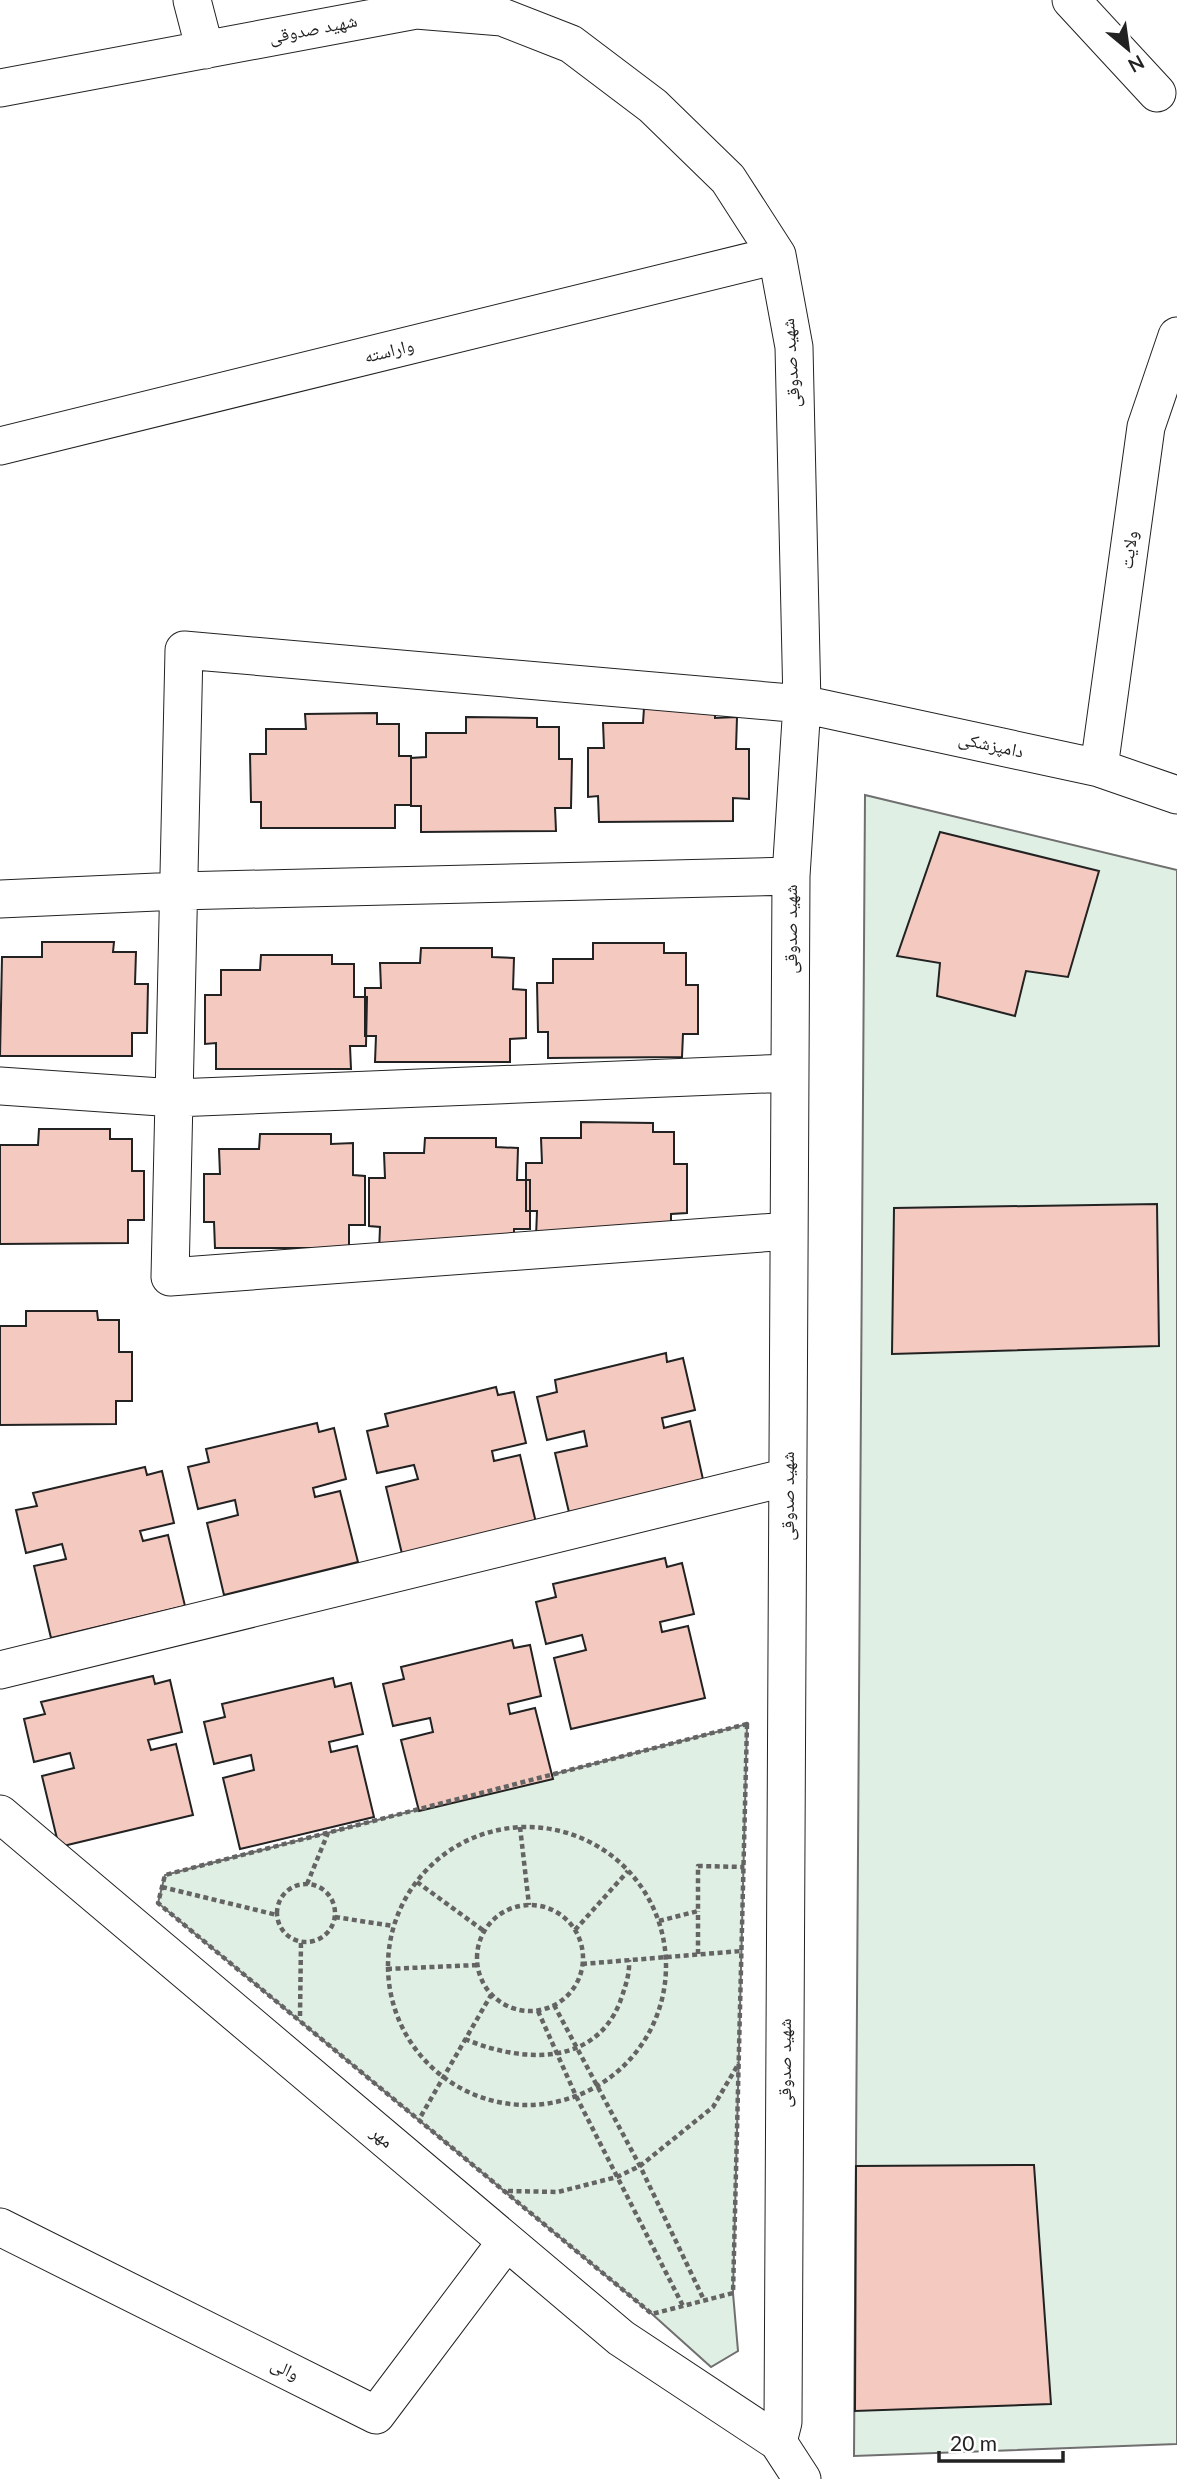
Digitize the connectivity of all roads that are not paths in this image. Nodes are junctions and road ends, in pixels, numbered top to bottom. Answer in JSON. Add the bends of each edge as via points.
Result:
{"nodes":[{"id":1,"x":192,"y":0,"type":"edge"},
{"id":2,"x":1071,"y":0,"type":"edge"},
{"id":3,"x":500,"y":8,"type":"edge"},
{"id":4,"x":205,"y":50,"type":"junction"},
{"id":5,"x":0,"y":88,"type":"edge"},
{"id":6,"x":1157,"y":93,"type":"dead end"},
{"id":7,"x":777,"y":255,"type":"junction"},
{"id":8,"x":1177,"y":336,"type":"edge"},
{"id":9,"x":0,"y":446,"type":"edge"},
{"id":10,"x":802,"y":704,"type":"junction"},
{"id":11,"x":1099,"y":768,"type":"junction"},
{"id":12,"x":1177,"y":795,"type":"edge"},
{"id":13,"x":791,"y":876,"type":"junction"},
{"id":14,"x":178,"y":891,"type":"junction"},
{"id":15,"x":0,"y":899,"type":"edge"},
{"id":16,"x":790,"y":1073,"type":"junction"},
{"id":17,"x":0,"y":1086,"type":"edge"},
{"id":18,"x":175,"y":1098,"type":"junction"},
{"id":19,"x":789,"y":1231,"type":"junction"},
{"id":20,"x":788,"y":1476,"type":"junction"},
{"id":21,"x":0,"y":1670,"type":"edge"},
{"id":22,"x":0,"y":1814,"type":"edge"},
{"id":23,"x":0,"y":2227,"type":"edge"},
{"id":24,"x":506,"y":2242,"type":"junction"},
{"id":25,"x":778,"y":2442,"type":"junction"},
{"id":26,"x":802,"y":2479,"type":"edge"}],
"edges":[{"from":1,"to":4,"type":"street"},
{"from":2,"to":6,"type":"street"},
{"from":3,"to":4,"type":"street","name":"شهید صدوقی","via":[[416,10]]},
{"from":3,"to":7,"type":"street","name":"شهید صدوقی","via":[[571,44],[653,106],[728,179]]},
{"from":4,"to":5,"type":"street","name":"شهید صدوقی"},
{"from":7,"to":9,"type":"street","name":"واراسته"},
{"from":7,"to":10,"type":"street","name":"شهید صدوقی","via":[[794,347]]},
{"from":8,"to":11,"type":"street","name":"ولایت","via":[[1146,427]]},
{"from":10,"to":11,"type":"street","name":"دامپزشکی"},
{"from":10,"to":13,"type":"street","name":"شهید صدوقی"},
{"from":10,"to":14,"type":"street","name":"دامپزشکی","via":[[184,650]]},
{"from":11,"to":12,"type":"street","name":"دامپزشکی"},
{"from":13,"to":14,"type":"street"},
{"from":13,"to":16,"type":"street","name":"شهید صدوقی"},
{"from":14,"to":15,"type":"street"},
{"from":14,"to":18,"type":"street"},
{"from":16,"to":18,"type":"street"},
{"from":16,"to":19,"type":"street","name":"شهید صدوقی"},
{"from":17,"to":18,"type":"street"},
{"from":18,"to":19,"type":"street","via":[[170,1277]]},
{"from":19,"to":20,"type":"street","name":"شهید صدوقی"},
{"from":20,"to":21,"type":"street"},
{"from":20,"to":25,"type":"street","name":"شهید صدوقی","via":[[783,2422]]},
{"from":22,"to":24,"type":"street","name":"مهر"},
{"from":23,"to":24,"type":"street","name":"والی","via":[[376,2415]]},
{"from":24,"to":25,"type":"street","name":"مهر","via":[[621,2339]]},
{"from":25,"to":26,"type":"street"}]}
